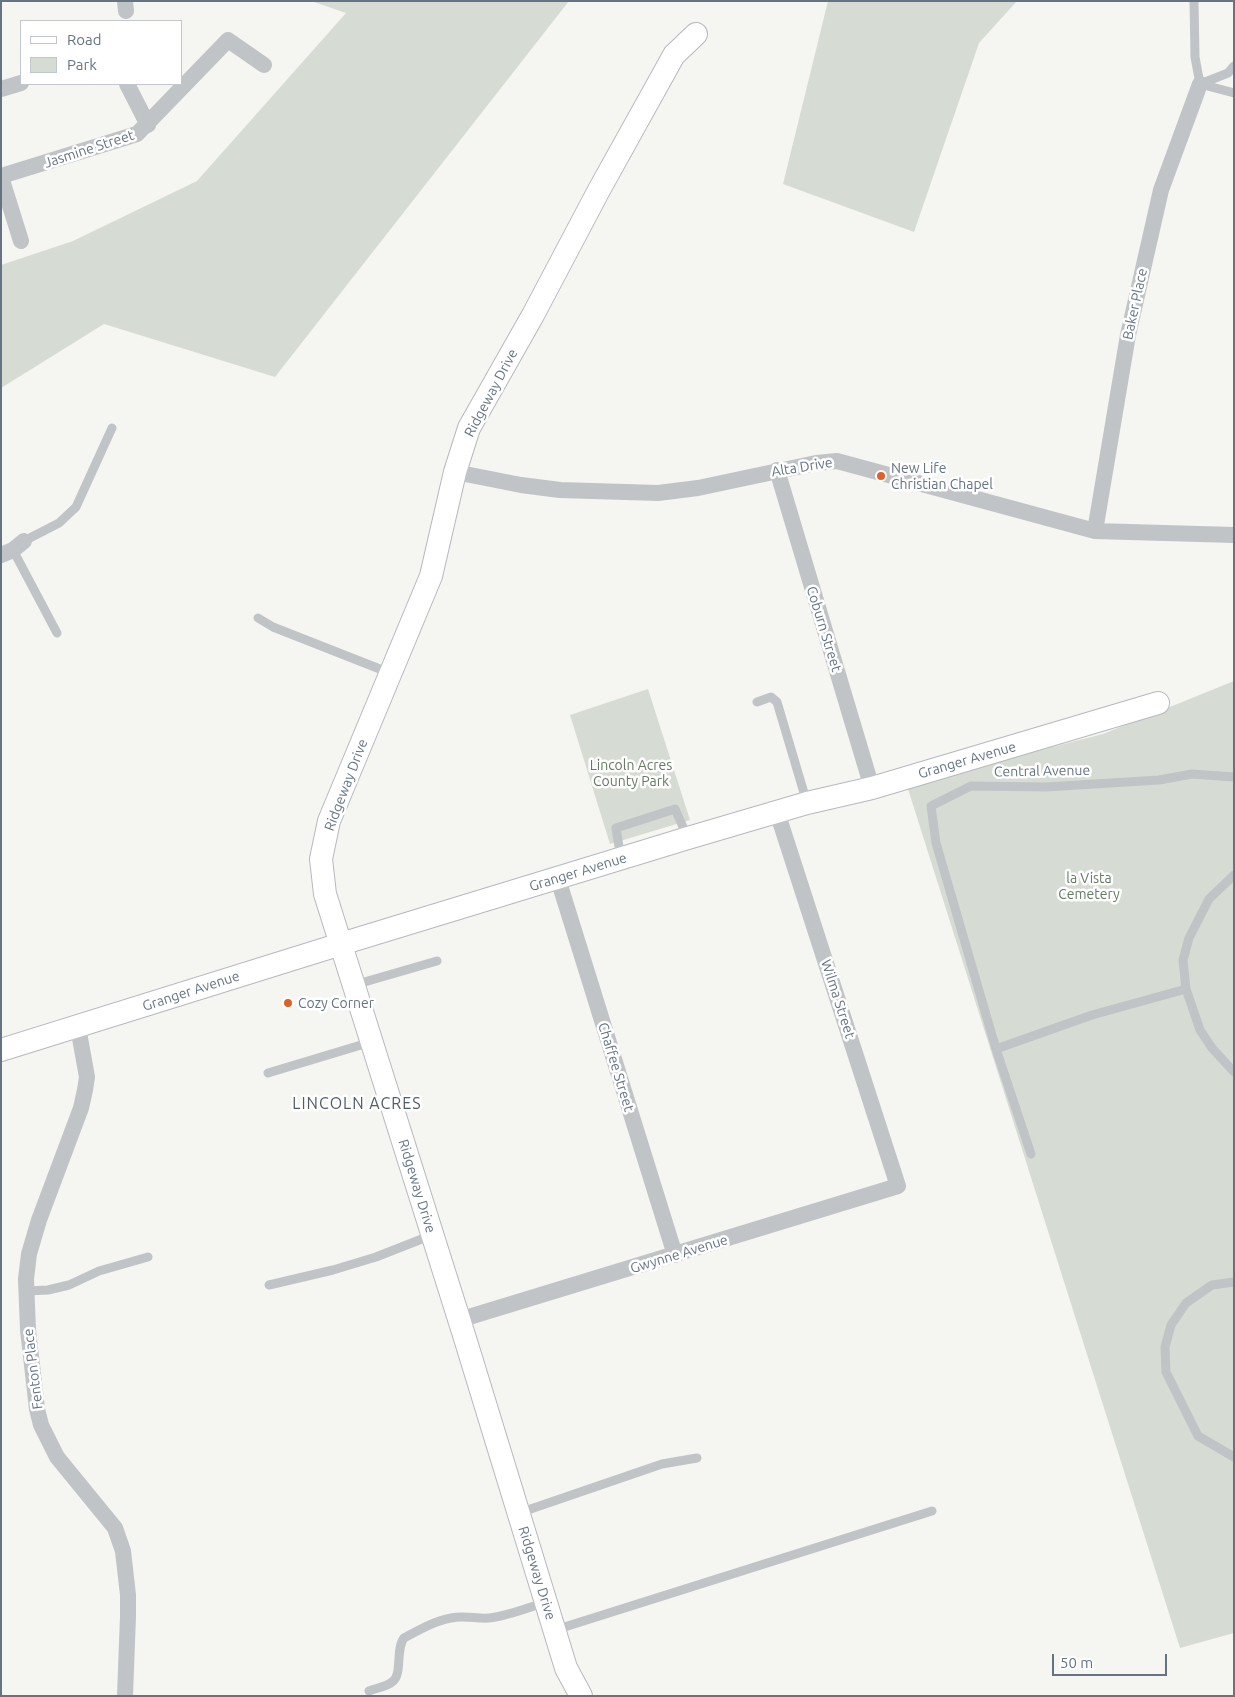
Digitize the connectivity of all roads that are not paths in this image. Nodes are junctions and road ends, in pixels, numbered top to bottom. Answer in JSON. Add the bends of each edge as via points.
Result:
{"nodes":[{"id":1,"x":1194,"y":1,"type":"edge"},
{"id":2,"x":696,"y":34,"type":"dead end"},
{"id":3,"x":264,"y":66,"type":"dead end"},
{"id":4,"x":1234,"y":66,"type":"edge"},
{"id":5,"x":20,"y":83,"type":"edge"},
{"id":6,"x":1200,"y":84,"type":"junction"},
{"id":7,"x":128,"y":85,"type":"edge"},
{"id":8,"x":1,"y":89,"type":"edge"},
{"id":9,"x":1234,"y":93,"type":"edge"},
{"id":10,"x":148,"y":125,"type":"junction"},
{"id":11,"x":1,"y":177,"type":"edge"},
{"id":12,"x":21,"y":241,"type":"dead end"},
{"id":13,"x":112,"y":428,"type":"dead end"},
{"id":14,"x":777,"y":470,"type":"junction"},
{"id":15,"x":455,"y":472,"type":"junction"},
{"id":16,"x":1095,"y":531,"type":"junction"},
{"id":17,"x":1234,"y":535,"type":"edge"},
{"id":18,"x":13,"y":549,"type":"edge"},
{"id":19,"x":258,"y":618,"type":"dead end"},
{"id":20,"x":57,"y":633,"type":"dead end"},
{"id":21,"x":390,"y":673,"type":"junction"},
{"id":22,"x":757,"y":702,"type":"dead end"},
{"id":23,"x":1158,"y":703,"type":"dead end"},
{"id":24,"x":1234,"y":776,"type":"edge"},
{"id":25,"x":872,"y":788,"type":"junction"},
{"id":26,"x":807,"y":803,"type":"junction"},
{"id":27,"x":777,"y":812,"type":"junction"},
{"id":28,"x":688,"y":838,"type":"junction"},
{"id":29,"x":622,"y":859,"type":"junction"},
{"id":30,"x":1234,"y":875,"type":"edge"},
{"id":31,"x":558,"y":879,"type":"junction"},
{"id":32,"x":340,"y":944,"type":"junction"},
{"id":33,"x":437,"y":961,"type":"dead end"},
{"id":34,"x":354,"y":985,"type":"junction"},
{"id":35,"x":1186,"y":990,"type":"junction"},
{"id":36,"x":78,"y":1027,"type":"junction"},
{"id":37,"x":372,"y":1042,"type":"junction"},
{"id":38,"x":996,"y":1049,"type":"junction"},
{"id":39,"x":1,"y":1050,"type":"edge"},
{"id":40,"x":1234,"y":1072,"type":"edge"},
{"id":41,"x":268,"y":1073,"type":"dead end"},
{"id":42,"x":1030,"y":1154,"type":"dead end"},
{"id":43,"x":898,"y":1186,"type":"joint"},
{"id":44,"x":432,"y":1234,"type":"junction"},
{"id":45,"x":675,"y":1255,"type":"junction"},
{"id":46,"x":148,"y":1258,"type":"dead end"},
{"id":47,"x":1234,"y":1282,"type":"edge"},
{"id":48,"x":269,"y":1285,"type":"dead end"},
{"id":49,"x":26,"y":1291,"type":"junction"},
{"id":50,"x":459,"y":1320,"type":"junction"},
{"id":51,"x":1234,"y":1457,"type":"edge"},
{"id":52,"x":697,"y":1458,"type":"dead end"},
{"id":53,"x":932,"y":1511,"type":"dead end"},
{"id":54,"x":518,"y":1513,"type":"junction"},
{"id":55,"x":546,"y":1602,"type":"junction"},
{"id":56,"x":555,"y":1630,"type":"junction"},
{"id":57,"x":370,"y":1691,"type":"dead end"},
{"id":58,"x":125,"y":1696,"type":"edge"},
{"id":59,"x":581,"y":1696,"type":"edge"}],
"edges":[{"from":1,"to":6,"type":"lane","via":[[1195,57]]},
{"from":2,"to":15,"type":"street","name":"Ridgeway Drive","via":[[674,55],[604,181],[534,315],[469,428]]},
{"from":3,"to":10,"type":"street","name":"Jasmine Street","via":[[228,40]]},
{"from":4,"to":6,"type":"lane","via":[[1228,73]]},
{"from":5,"to":8,"type":"street"},
{"from":6,"to":9,"type":"lane"},
{"from":6,"to":16,"type":"street","name":"Baker Place","via":[[1161,190],[1128,335]]},
{"from":7,"to":10,"type":"street"},
{"from":10,"to":11,"type":"street","name":"Jasmine Street","via":[[138,134]]},
{"from":11,"to":12,"type":"street"},
{"from":13,"to":18,"type":"lane","via":[[76,506],[58,523]]},
{"from":14,"to":15,"type":"street","name":"Alta Drive","via":[[698,488],[658,493],[560,490]]},
{"from":14,"to":16,"type":"street","name":"Alta Drive","via":[[837,461]]},
{"from":14,"to":25,"type":"street","name":"Coburn Street"},
{"from":15,"to":21,"type":"street","name":"Ridgeway Drive","via":[[431,576]]},
{"from":16,"to":17,"type":"street","name":"Alta Drive"},
{"from":18,"to":20,"type":"lane"},
{"from":19,"to":21,"type":"lane","via":[[273,627]]},
{"from":21,"to":32,"type":"street","name":"Ridgeway Drive","via":[[329,821],[320,859],[325,894]]},
{"from":22,"to":26,"type":"lane","via":[[771,697],[778,702]]},
{"from":23,"to":25,"type":"street","name":"Granger Avenue"},
{"from":24,"to":38,"type":"lane","name":"Central Avenue","via":[[1192,774],[1159,780],[1046,787],[971,786],[931,806],[936,842]]},
{"from":25,"to":26,"type":"street","name":"Granger Avenue"},
{"from":26,"to":27,"type":"street","name":"Granger Avenue"},
{"from":27,"to":28,"type":"street","name":"Granger Avenue"},
{"from":27,"to":43,"type":"street","name":"Wilma Street"},
{"from":28,"to":29,"type":"street","name":"Granger Avenue"},
{"from":28,"to":29,"type":"lane","via":[[675,809],[616,828]]},
{"from":29,"to":31,"type":"street","name":"Granger Avenue"},
{"from":30,"to":35,"type":"lane","via":[[1209,899],[1189,938],[1183,960]]},
{"from":31,"to":32,"type":"street","name":"Granger Avenue"},
{"from":31,"to":45,"type":"street","name":"Chaffee Street"},
{"from":32,"to":34,"type":"street","name":"Ridgeway Drive"},
{"from":32,"to":36,"type":"street","name":"Granger Avenue"},
{"from":33,"to":34,"type":"lane"},
{"from":34,"to":37,"type":"street","name":"Ridgeway Drive"},
{"from":35,"to":38,"type":"lane","via":[[1092,1015]]},
{"from":35,"to":40,"type":"lane","via":[[1200,1030]]},
{"from":36,"to":39,"type":"street","name":"Granger Avenue"},
{"from":36,"to":49,"type":"street","name":"Fenton Place","via":[[87,1077],[86,1090],[29,1254]]},
{"from":37,"to":41,"type":"lane"},
{"from":37,"to":44,"type":"street","name":"Ridgeway Drive"},
{"from":38,"to":42,"type":"lane"},
{"from":43,"to":45,"type":"street","name":"Gwynne Avenue"},
{"from":44,"to":48,"type":"lane","via":[[376,1257]]},
{"from":44,"to":50,"type":"street","name":"Ridgeway Drive"},
{"from":45,"to":50,"type":"street","name":"Gwynne Avenue"},
{"from":46,"to":49,"type":"lane","via":[[99,1271],[69,1285]]},
{"from":47,"to":51,"type":"lane","via":[[1212,1285],[1186,1303],[1171,1325],[1165,1347],[1166,1372],[1198,1436]]},
{"from":49,"to":58,"type":"street","name":"Fenton Place","via":[[41,1425],[57,1457],[115,1528],[123,1551],[128,1594]]},
{"from":50,"to":54,"type":"street","name":"Ridgeway Drive"},
{"from":52,"to":54,"type":"lane","via":[[662,1464]]},
{"from":53,"to":56,"type":"lane"},
{"from":54,"to":55,"type":"street","name":"Ridgeway Drive"},
{"from":55,"to":56,"type":"street","name":"Ridgeway Drive"},
{"from":55,"to":57,"type":"lane","via":[[500,1616],[467,1616],[438,1621],[404,1638],[398,1652],[397,1676],[392,1682]]},
{"from":56,"to":59,"type":"street","name":"Ridgeway Drive","via":[[566,1668]]}]}
